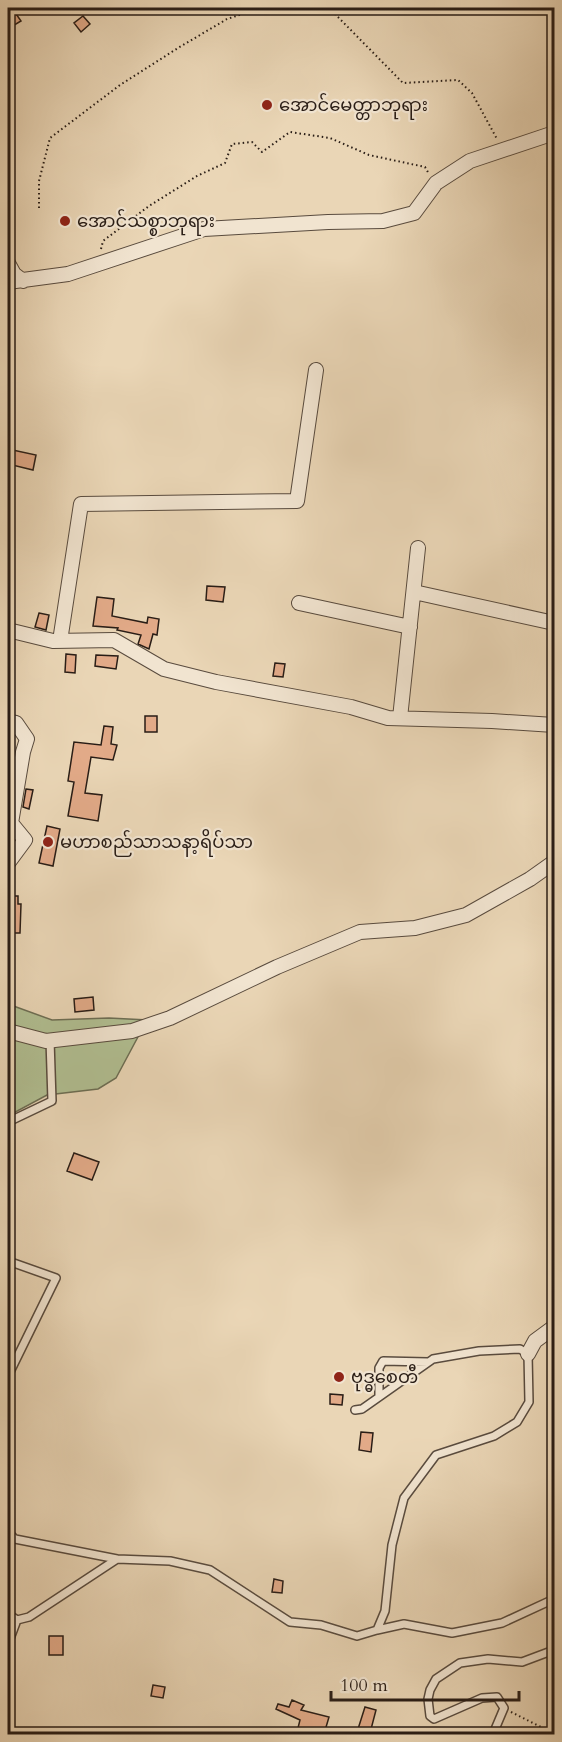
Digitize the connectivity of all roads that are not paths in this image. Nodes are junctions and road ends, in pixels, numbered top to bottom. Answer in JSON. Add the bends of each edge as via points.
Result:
{"nodes":[{"id":1,"x":555,"y":133,"type":"edge"},
{"id":2,"x":8,"y":263,"type":"edge"},
{"id":3,"x":23,"y":281,"type":"junction"},
{"id":4,"x":8,"y":282,"type":"edge"},
{"id":5,"x":316,"y":370,"type":"dead end"},
{"id":6,"x":418,"y":548,"type":"dead end"},
{"id":7,"x":414,"y":592,"type":"junction"},
{"id":8,"x":299,"y":603,"type":"dead end"},
{"id":9,"x":555,"y":623,"type":"edge"},
{"id":10,"x":410,"y":627,"type":"junction"},
{"id":11,"x":8,"y":630,"type":"edge"},
{"id":12,"x":60,"y":641,"type":"junction"},
{"id":13,"x":400,"y":718,"type":"junction"},
{"id":14,"x":8,"y":721,"type":"edge"},
{"id":15,"x":555,"y":725,"type":"edge"},
{"id":16,"x":555,"y":862,"type":"edge"},
{"id":17,"x":8,"y":863,"type":"edge"},
{"id":18,"x":8,"y":1031,"type":"edge"},
{"id":19,"x":51,"y":1040,"type":"junction"},
{"id":20,"x":8,"y":1122,"type":"edge"},
{"id":21,"x":8,"y":1261,"type":"edge"},
{"id":22,"x":555,"y":1327,"type":"edge"},
{"id":23,"x":528,"y":1354,"type":"junction"},
{"id":24,"x":428,"y":1362,"type":"junction"},
{"id":25,"x":8,"y":1376,"type":"edge"},
{"id":26,"x":379,"y":1396,"type":"junction"},
{"id":27,"x":356,"y":1410,"type":"dead end"},
{"id":28,"x":8,"y":1532,"type":"edge"},
{"id":29,"x":117,"y":1559,"type":"junction"},
{"id":30,"x":555,"y":1599,"type":"edge"},
{"id":31,"x":8,"y":1614,"type":"edge"},
{"id":32,"x":16,"y":1620,"type":"junction"},
{"id":33,"x":377,"y":1630,"type":"junction"},
{"id":34,"x":8,"y":1644,"type":"edge"},
{"id":35,"x":555,"y":1650,"type":"edge"},
{"id":36,"x":493,"y":1734,"type":"edge"}],
"edges":[{"from":1,"to":3,"type":"street","via":[[470,161],[436,183],[414,213],[383,221],[204,229],[68,274]]},
{"from":2,"to":3,"type":"street"},
{"from":3,"to":4,"type":"street"},
{"from":5,"to":12,"type":"street","via":[[297,501],[81,504]]},
{"from":6,"to":7,"type":"street"},
{"from":7,"to":9,"type":"street"},
{"from":7,"to":10,"type":"street"},
{"from":8,"to":10,"type":"street"},
{"from":10,"to":13,"type":"street"},
{"from":11,"to":12,"type":"street"},
{"from":12,"to":13,"type":"street","via":[[114,640],[164,669]]},
{"from":13,"to":15,"type":"street"},
{"from":14,"to":17,"type":"street","via":[[16,723],[27,739],[11,823],[25,840]]},
{"from":16,"to":19,"type":"street","via":[[466,915],[415,928],[360,932],[170,1018],[132,1031]]},
{"from":18,"to":19,"type":"street"},
{"from":19,"to":20,"type":"lane","via":[[52,1101]]},
{"from":21,"to":25,"type":"lane","via":[[56,1278]]},
{"from":22,"to":23,"type":"street","via":[[535,1341]]},
{"from":23,"to":24,"type":"lane","via":[[520,1349],[479,1351]]},
{"from":23,"to":33,"type":"lane","via":[[529,1401],[517,1422],[494,1436],[436,1455],[404,1498],[392,1545],[385,1611]]},
{"from":24,"to":26,"type":"lane"},
{"from":24,"to":26,"type":"lane","via":[[383,1361],[379,1368]]},
{"from":26,"to":27,"type":"lane"},
{"from":28,"to":29,"type":"lane","via":[[15,1539]]},
{"from":29,"to":32,"type":"lane","via":[[29,1617]]},
{"from":29,"to":33,"type":"lane","via":[[170,1561],[210,1570],[290,1622],[321,1625],[357,1636]]},
{"from":30,"to":33,"type":"lane","via":[[502,1623],[452,1633],[404,1624]]},
{"from":31,"to":32,"type":"lane"},
{"from":32,"to":34,"type":"lane"},
{"from":35,"to":36,"type":"lane","via":[[522,1662],[488,1659],[460,1664],[436,1679],[430,1690],[430,1716],[434,1719],[482,1698],[497,1697],[504,1708]]}]}
